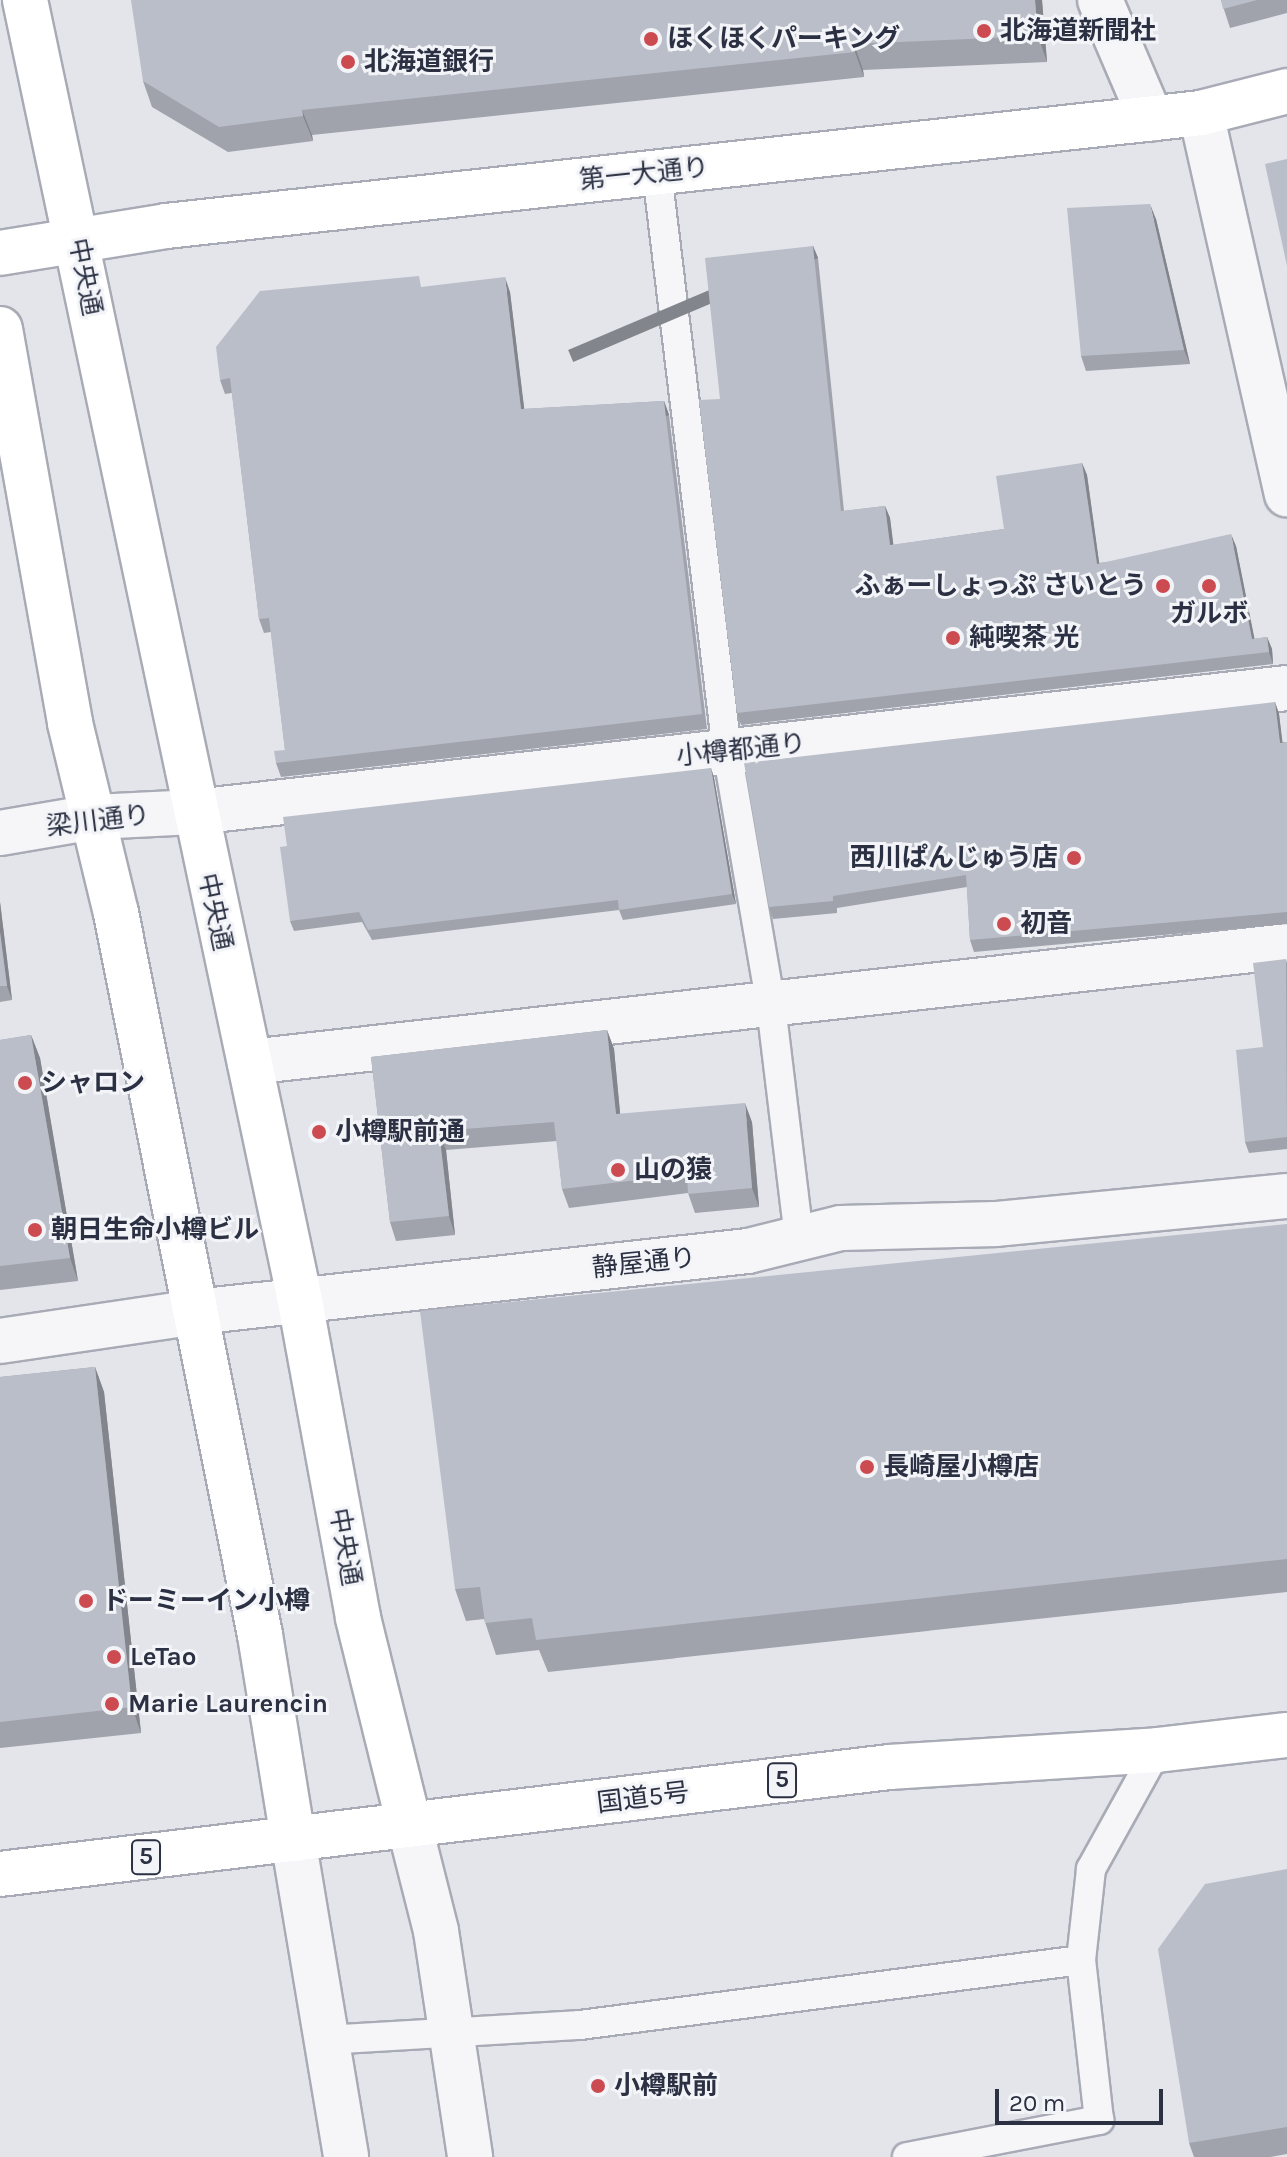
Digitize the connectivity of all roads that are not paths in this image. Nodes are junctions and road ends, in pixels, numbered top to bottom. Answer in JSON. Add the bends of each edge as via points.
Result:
{"nodes":[{"id":1,"x":25,"y":0,"type":"edge"},
{"id":2,"x":1100,"y":0,"type":"edge"},
{"id":3,"x":1287,"y":91,"type":"edge"},
{"id":4,"x":1201,"y":113,"type":"junction"},
{"id":5,"x":1151,"y":119,"type":"junction"},
{"id":6,"x":657,"y":173,"type":"junction"},
{"id":7,"x":78,"y":242,"type":"junction"},
{"id":8,"x":0,"y":253,"type":"edge"},
{"id":9,"x":0,"y":329,"type":"edge"},
{"id":10,"x":1287,"y":494,"type":"edge"},
{"id":11,"x":1287,"y":688,"type":"edge"},
{"id":12,"x":727,"y":751,"type":"junction"},
{"id":13,"x":195,"y":812,"type":"junction"},
{"id":14,"x":94,"y":817,"type":"junction"},
{"id":15,"x":0,"y":833,"type":"edge"},
{"id":16,"x":1287,"y":946,"type":"edge"},
{"id":17,"x":771,"y":1006,"type":"junction"},
{"id":18,"x":250,"y":1062,"type":"junction"},
{"id":19,"x":1287,"y":1196,"type":"edge"},
{"id":20,"x":799,"y":1238,"type":"junction"},
{"id":21,"x":300,"y":1301,"type":"junction"},
{"id":22,"x":196,"y":1312,"type":"junction"},
{"id":23,"x":0,"y":1341,"type":"edge"},
{"id":24,"x":1287,"y":1735,"type":"edge"},
{"id":25,"x":1157,"y":1750,"type":"junction"},
{"id":26,"x":409,"y":1824,"type":"junction"},
{"id":27,"x":293,"y":1839,"type":"junction"},
{"id":28,"x":0,"y":1874,"type":"edge"},
{"id":29,"x":1081,"y":1960,"type":"junction"},
{"id":30,"x":451,"y":2034,"type":"junction"},
{"id":31,"x":326,"y":2040,"type":"junction"},
{"id":32,"x":346,"y":2157,"type":"edge"},
{"id":33,"x":470,"y":2157,"type":"edge"},
{"id":34,"x":907,"y":2157,"type":"edge"}],
"edges":[{"from":1,"to":7,"type":"main road","name":"中央通"},
{"from":2,"to":5,"type":"street"},
{"from":3,"to":4,"type":"main road","name":"第一大通り"},
{"from":4,"to":5,"type":"main road","name":"第一大通り"},
{"from":4,"to":10,"type":"street"},
{"from":5,"to":6,"type":"main road","name":"第一大通り"},
{"from":6,"to":7,"type":"main road","name":"第一大通り","via":[[166,226]]},
{"from":6,"to":12,"type":"lane"},
{"from":7,"to":8,"type":"main road","name":"第一大通り"},
{"from":7,"to":13,"type":"main road","name":"中央通"},
{"from":9,"to":14,"type":"main road","via":[[70,723]]},
{"from":11,"to":12,"type":"street","name":"小樽都通り"},
{"from":12,"to":13,"type":"street","name":"小樽都通り"},
{"from":12,"to":17,"type":"lane"},
{"from":13,"to":14,"type":"street","name":"梁川通り"},
{"from":13,"to":18,"type":"main road","name":"中央通"},
{"from":14,"to":15,"type":"street","name":"梁川通り"},
{"from":14,"to":22,"type":"main road"},
{"from":16,"to":17,"type":"street"},
{"from":17,"to":18,"type":"street"},
{"from":17,"to":20,"type":"lane"},
{"from":18,"to":21,"type":"main road","name":"中央通"},
{"from":19,"to":20,"type":"street","name":"静屋通り","via":[[996,1224],[841,1228]]},
{"from":20,"to":21,"type":"street","name":"静屋通り","via":[[748,1251]]},
{"from":21,"to":22,"type":"street","name":"静屋通り"},
{"from":21,"to":26,"type":"main road","name":"中央通","via":[[358,1618]]},
{"from":22,"to":23,"type":"street","name":"静屋通り"},
{"from":22,"to":27,"type":"main road","via":[[260,1635]]},
{"from":24,"to":25,"type":"main road","name":"国道5号","number":"5"},
{"from":25,"to":26,"type":"main road","name":"国道5号","number":"5","via":[[889,1767]]},
{"from":25,"to":29,"type":"lane","via":[[1091,1869]]},
{"from":26,"to":27,"type":"main road","name":"国道5号","number":"5"},
{"from":26,"to":30,"type":"street","via":[[436,1931]]},
{"from":27,"to":28,"type":"main road","name":"国道5号","number":"5"},
{"from":27,"to":31,"type":"street"},
{"from":29,"to":30,"type":"lane","via":[[580,2025]]},
{"from":29,"to":34,"type":"lane","via":[[1099,2120]]},
{"from":30,"to":31,"type":"lane"},
{"from":30,"to":33,"type":"street"},
{"from":31,"to":32,"type":"street"}]}
